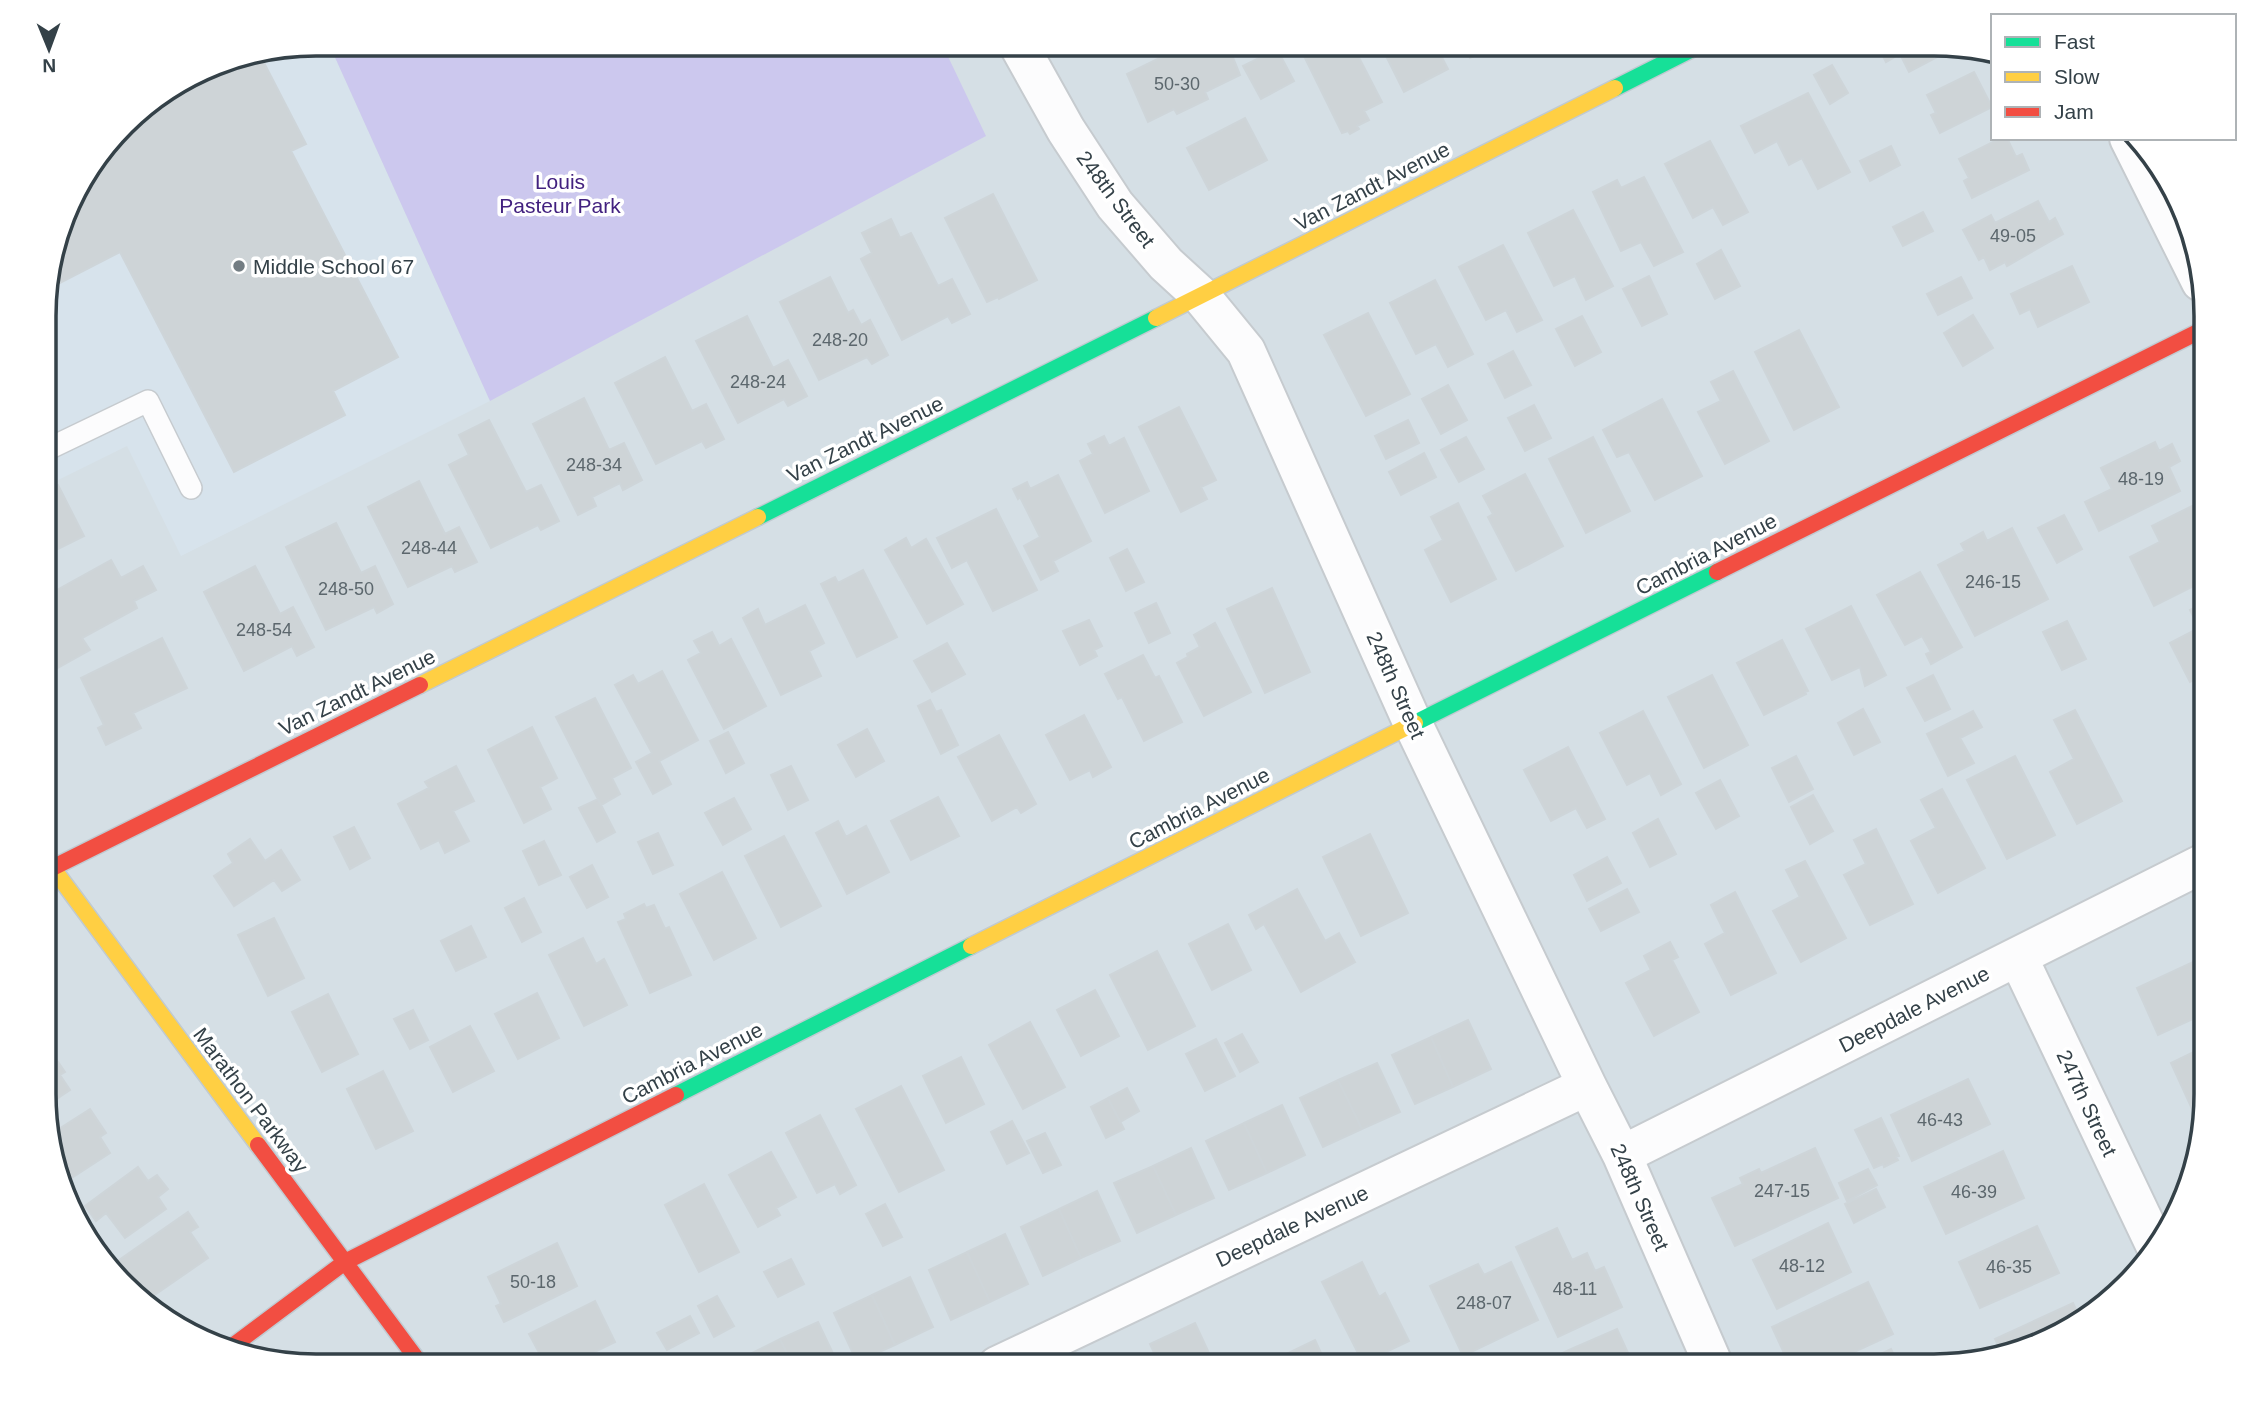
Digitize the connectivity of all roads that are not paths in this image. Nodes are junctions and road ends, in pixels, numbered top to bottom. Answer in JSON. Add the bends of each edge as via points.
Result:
{"nodes":[{"id":1,"x":1025,"y":56,"type":"edge"},
{"id":2,"x":1678,"y":56,"type":"edge"},
{"id":3,"x":2137,"y":153,"type":"edge"},
{"id":4,"x":2186,"y":252,"type":"edge"},
{"id":5,"x":1201,"y":296,"type":"junction"},
{"id":6,"x":2194,"y":334,"type":"edge"},
{"id":7,"x":56,"y":445,"type":"edge"},
{"id":8,"x":191,"y":488,"type":"dead end"},
{"id":9,"x":1413,"y":724,"type":"junction"},
{"id":10,"x":56,"y":862,"type":"edge"},
{"id":11,"x":2194,"y":868,"type":"edge"},
{"id":12,"x":56,"y":877,"type":"edge"},
{"id":13,"x":2018,"y":957,"type":"junction"},
{"id":14,"x":1587,"y":1086,"type":"junction"},
{"id":15,"x":1622,"y":1155,"type":"junction"},
{"id":16,"x":2151,"y":1237,"type":"edge"},
{"id":17,"x":345,"y":1262,"type":"junction"},
{"id":18,"x":238,"y":1342,"type":"edge"},
{"id":19,"x":413,"y":1354,"type":"edge"},
{"id":20,"x":1022,"y":1354,"type":"edge"},
{"id":21,"x":1709,"y":1354,"type":"edge"}],
"edges":[{"from":1,"to":5,"type":"street","name":"248th Street","via":[[1115,205]]},
{"from":2,"to":5,"type":"street","name":"Van Zandt Avenue"},
{"from":3,"to":4,"type":"street"},
{"from":5,"to":9,"type":"street","name":"248th Street","via":[[1246,351]]},
{"from":5,"to":10,"type":"street","name":"Van Zandt Avenue"},
{"from":6,"to":9,"type":"street","name":"Cambria Avenue"},
{"from":7,"to":8,"type":"lane","via":[[148,401]]},
{"from":9,"to":14,"type":"street","name":"248th Street"},
{"from":9,"to":17,"type":"street","name":"Cambria Avenue"},
{"from":11,"to":13,"type":"street","name":"Deepdale Avenue"},
{"from":12,"to":17,"type":"street","name":"Marathon Parkway"},
{"from":13,"to":15,"type":"street","name":"Deepdale Avenue"},
{"from":13,"to":16,"type":"street","name":"247th Street"},
{"from":14,"to":15,"type":"street","name":"248th Street"},
{"from":14,"to":20,"type":"street","name":"Deepdale Avenue"},
{"from":15,"to":21,"type":"street","name":"248th Street"},
{"from":17,"to":18,"type":"street","name":"Cambria Avenue"},
{"from":17,"to":19,"type":"street","name":"Marathon Parkway"}]}
